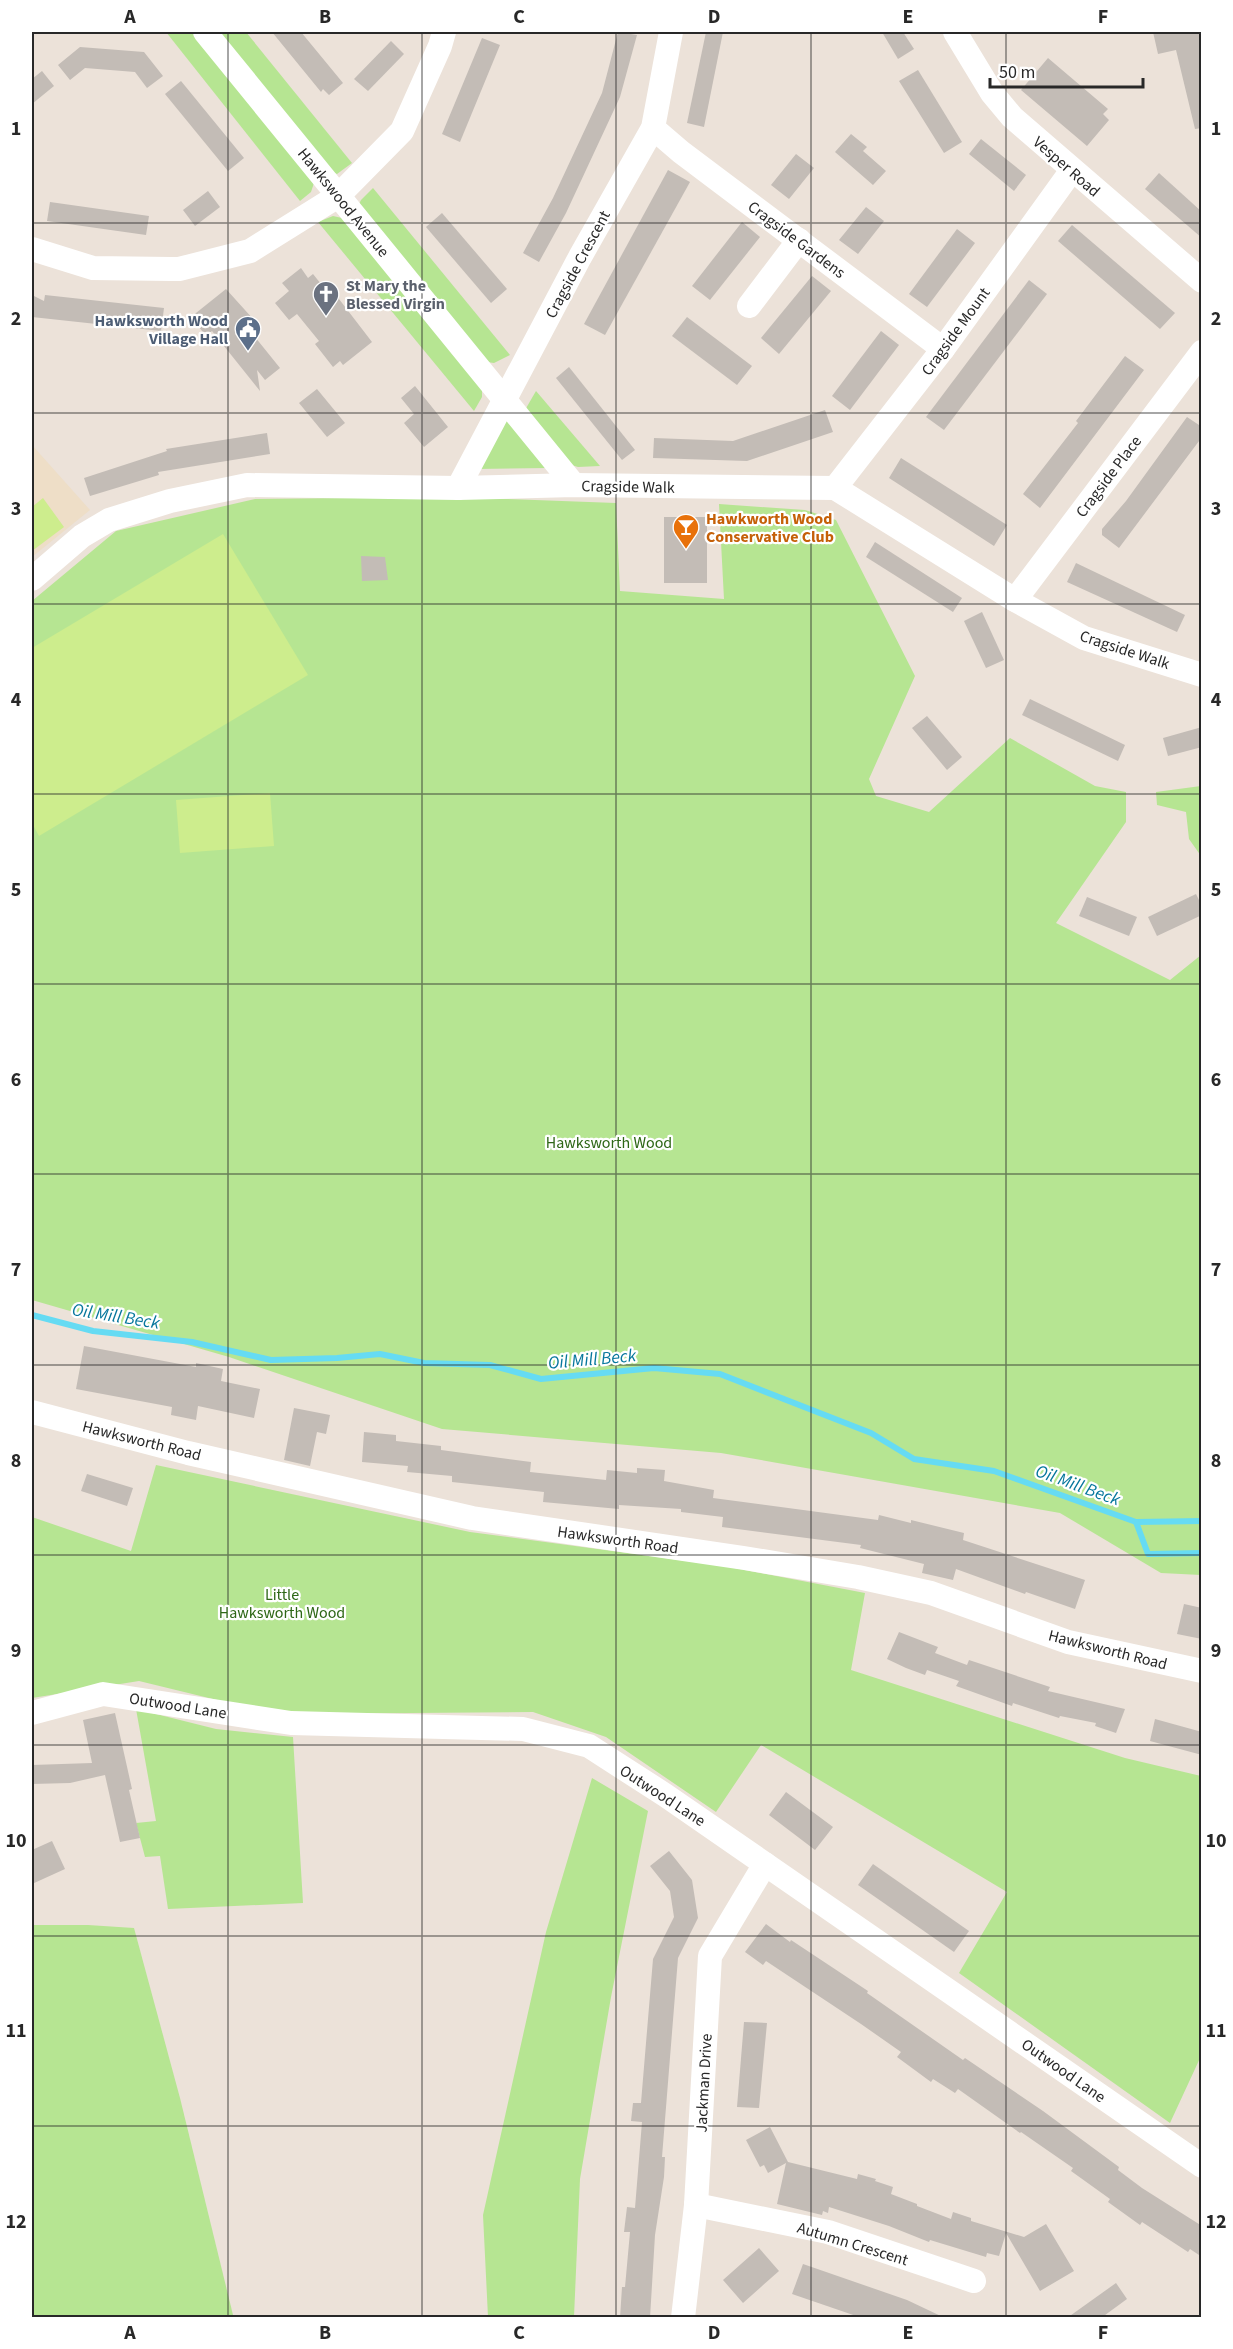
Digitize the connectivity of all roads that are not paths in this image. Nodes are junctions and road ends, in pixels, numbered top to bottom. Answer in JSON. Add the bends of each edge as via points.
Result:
{"nodes":[{"id":1,"x":205,"y":32,"type":"edge"},
{"id":2,"x":444,"y":32,"type":"edge"},
{"id":3,"x":671,"y":32,"type":"edge"},
{"id":4,"x":955,"y":32,"type":"edge"},
{"id":5,"x":653,"y":128,"type":"junction"},
{"id":6,"x":1072,"y":170,"type":"junction"},
{"id":7,"x":338,"y":196,"type":"junction"},
{"id":8,"x":799,"y":240,"type":"junction"},
{"id":9,"x":32,"y":249,"type":"edge"},
{"id":10,"x":1202,"y":281,"type":"edge"},
{"id":11,"x":749,"y":306,"type":"dead end"},
{"id":12,"x":943,"y":349,"type":"junction"},
{"id":13,"x":1202,"y":352,"type":"edge"},
{"id":14,"x":506,"y":400,"type":"junction"},
{"id":15,"x":574,"y":485,"type":"junction"},
{"id":16,"x":458,"y":488,"type":"junction"},
{"id":17,"x":835,"y":488,"type":"junction"},
{"id":18,"x":32,"y":579,"type":"edge"},
{"id":19,"x":1015,"y":600,"type":"junction"},
{"id":20,"x":1202,"y":675,"type":"edge"},
{"id":21,"x":32,"y":1412,"type":"edge"},
{"id":22,"x":1202,"y":1671,"type":"edge"},
{"id":23,"x":32,"y":1713,"type":"edge"},
{"id":24,"x":765,"y":1864,"type":"junction"},
{"id":25,"x":1202,"y":2166,"type":"edge"},
{"id":26,"x":696,"y":2205,"type":"junction"},
{"id":27,"x":974,"y":2281,"type":"dead end"},
{"id":28,"x":683,"y":2318,"type":"edge"}],
"edges":[{"from":1,"to":7,"type":"street","name":"Hawkswood Avenue"},
{"from":2,"to":7,"type":"street","via":[[402,131]]},
{"from":3,"to":5,"type":"street","name":"Cragside Crescent"},
{"from":4,"to":6,"type":"street","name":"Vesper Road","via":[[992,93],[1012,117]]},
{"from":5,"to":8,"type":"street","name":"Cragside Gardens"},
{"from":5,"to":14,"type":"street","name":"Cragside Crescent"},
{"from":6,"to":10,"type":"street","name":"Vesper Road"},
{"from":6,"to":12,"type":"street","name":"Cragside Mount"},
{"from":7,"to":9,"type":"street","via":[[250,251],[179,269],[93,268]]},
{"from":7,"to":14,"type":"street","name":"Hawkswood Avenue"},
{"from":8,"to":11,"type":"street"},
{"from":8,"to":12,"type":"street","name":"Cragside Gardens"},
{"from":12,"to":17,"type":"street","name":"Cragside Mount"},
{"from":13,"to":19,"type":"street","name":"Cragside Place"},
{"from":14,"to":15,"type":"street","name":"Hawkswood Avenue"},
{"from":14,"to":16,"type":"street","name":"Cragside Crescent"},
{"from":15,"to":16,"type":"street","name":"Cragside Walk"},
{"from":15,"to":17,"type":"street","name":"Cragside Walk"},
{"from":16,"to":18,"type":"street","name":"Cragside Walk","via":[[247,485],[225,489],[110,520],[82,536]]},
{"from":17,"to":19,"type":"street","name":"Cragside Walk"},
{"from":19,"to":20,"type":"street","name":"Cragside Walk","via":[[1084,638]]},
{"from":21,"to":22,"type":"street","name":"Hawksworth Road","via":[[188,1453],[472,1518],[732,1556],[931,1593],[1068,1642]]},
{"from":23,"to":24,"type":"street","name":"Outwood Lane","via":[[104,1694],[291,1723],[523,1729],[589,1746]]},
{"from":24,"to":25,"type":"street","name":"Outwood Lane"},
{"from":24,"to":26,"type":"street","name":"Jackman Drive","via":[[710,1956]]},
{"from":26,"to":27,"type":"street","name":"Autumn Crescent","via":[[828,2232]]},
{"from":26,"to":28,"type":"street","name":"Jackman Drive"}]}
